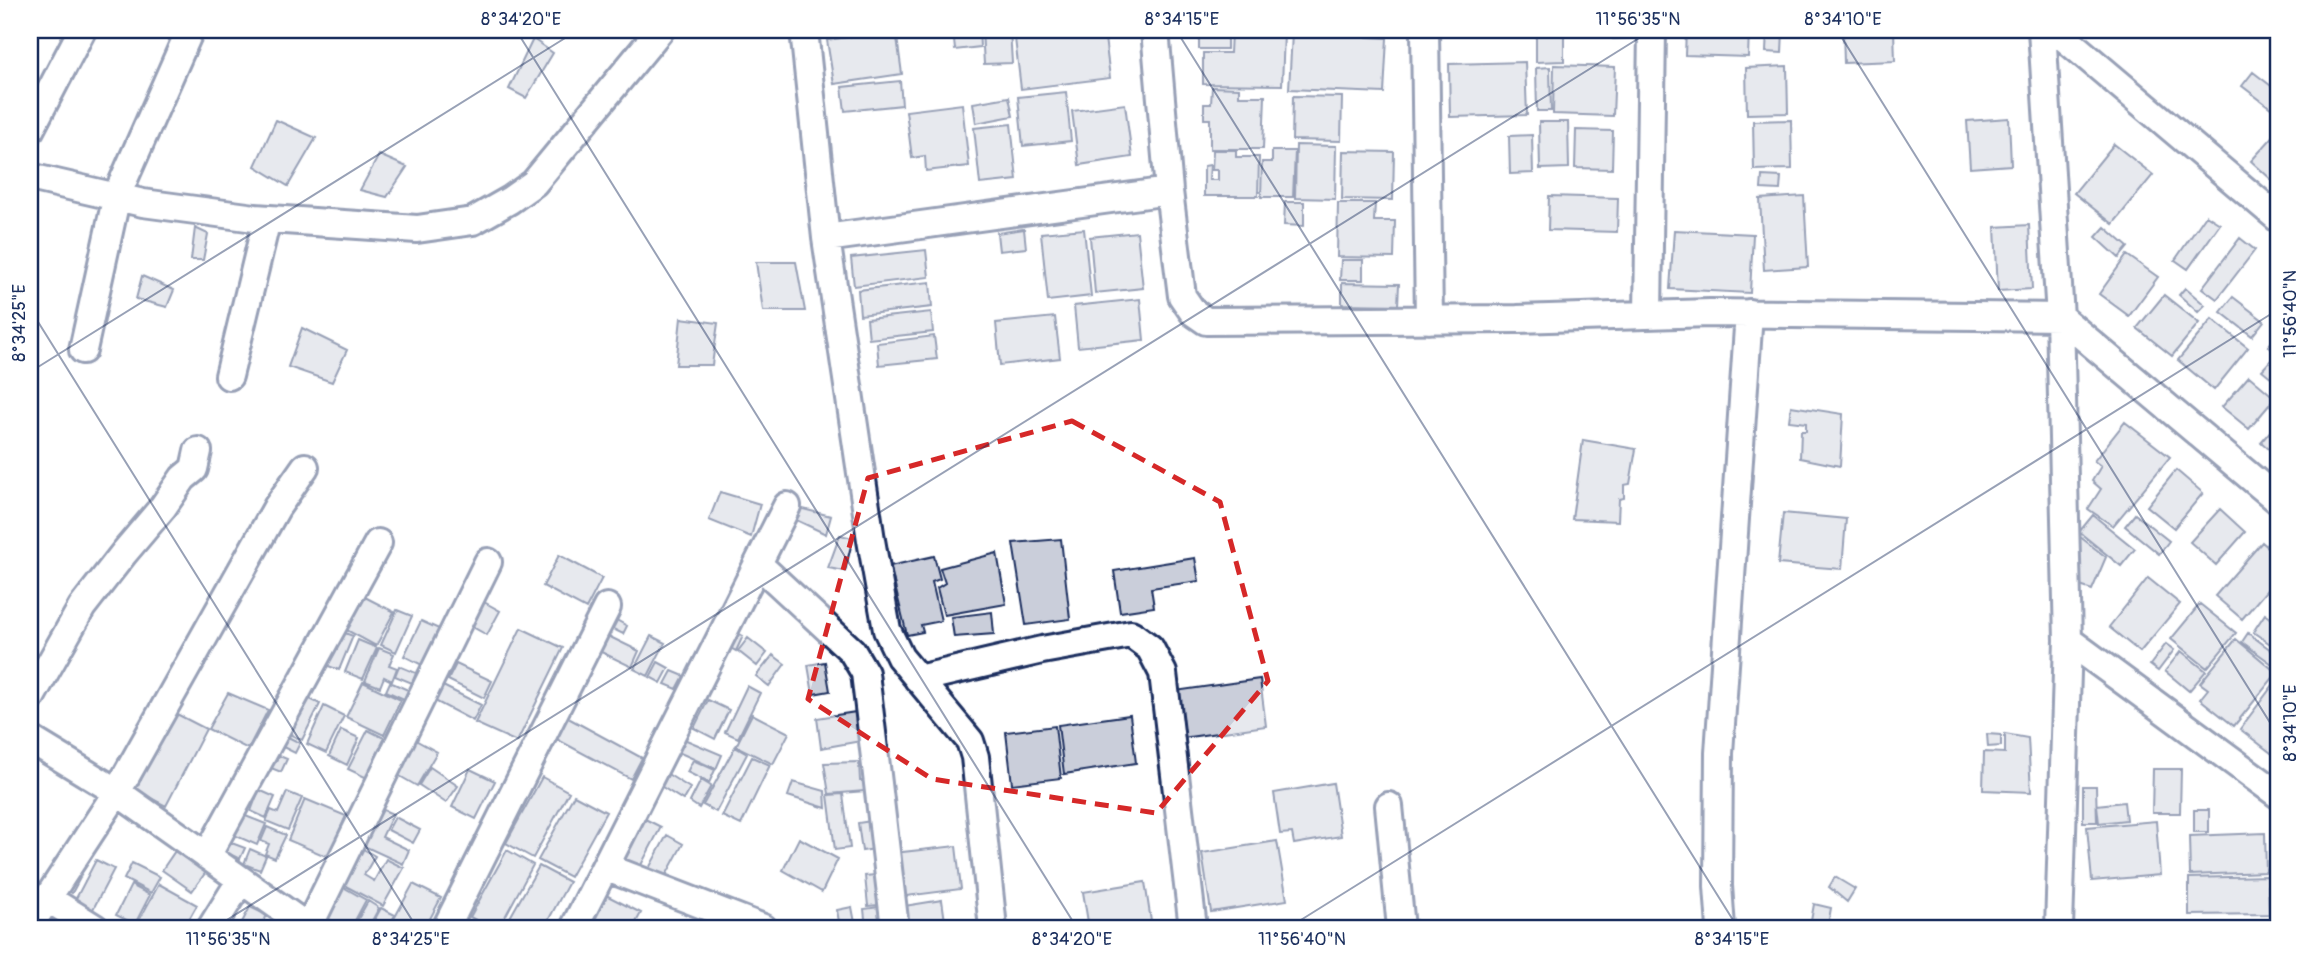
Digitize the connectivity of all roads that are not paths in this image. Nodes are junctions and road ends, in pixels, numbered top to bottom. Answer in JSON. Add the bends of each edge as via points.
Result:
{"nodes":[{"id":1,"x":82,"y":30,"type":"edge"},
{"id":2,"x":190,"y":30,"type":"edge"},
{"id":3,"x":660,"y":30,"type":"edge"},
{"id":4,"x":804,"y":30,"type":"edge"},
{"id":5,"x":1155,"y":30,"type":"edge"},
{"id":6,"x":1425,"y":30,"type":"edge"},
{"id":7,"x":1652,"y":30,"type":"edge"},
{"id":8,"x":2042,"y":30,"type":"edge"},
{"id":9,"x":2066,"y":33,"type":"edge"},
{"id":10,"x":30,"y":130,"type":"edge"},
{"id":11,"x":30,"y":177,"type":"edge"},
{"id":12,"x":1169,"y":191,"type":"junction"},
{"id":13,"x":117,"y":195,"type":"junction"},
{"id":14,"x":267,"y":219,"type":"junction"},
{"id":15,"x":2279,"y":219,"type":"edge"},
{"id":16,"x":826,"y":238,"type":"junction"},
{"id":17,"x":1749,"y":313,"type":"junction"},
{"id":18,"x":1648,"y":315,"type":"junction"},
{"id":19,"x":2060,"y":317,"type":"junction"},
{"id":20,"x":1429,"y":320,"type":"junction"},
{"id":21,"x":83,"y":349,"type":"dead end"},
{"id":22,"x":229,"y":376,"type":"dead end"},
{"id":23,"x":198,"y":451,"type":"dead end"},
{"id":24,"x":305,"y":467,"type":"dead end"},
{"id":25,"x":2279,"y":501,"type":"edge"},
{"id":26,"x":787,"y":506,"type":"dead end"},
{"id":27,"x":378,"y":543,"type":"dead end"},
{"id":28,"x":488,"y":562,"type":"dead end"},
{"id":29,"x":758,"y":564,"type":"junction"},
{"id":30,"x":607,"y":607,"type":"dead end"},
{"id":31,"x":2068,"y":640,"type":"junction"},
{"id":32,"x":918,"y":679,"type":"junction"},
{"id":33,"x":30,"y":699,"type":"edge"},
{"id":34,"x":30,"y":740,"type":"edge"},
{"id":35,"x":117,"y":792,"type":"junction"},
{"id":36,"x":2279,"y":795,"type":"edge"},
{"id":37,"x":1389,"y":806,"type":"dead end"},
{"id":38,"x":207,"y":856,"type":"junction"},
{"id":39,"x":605,"y":867,"type":"junction"},
{"id":40,"x":241,"y":880,"type":"junction"},
{"id":41,"x":47,"y":898,"type":"junction"},
{"id":42,"x":30,"y":925,"type":"edge"},
{"id":43,"x":95,"y":928,"type":"edge"},
{"id":44,"x":211,"y":928,"type":"edge"},
{"id":45,"x":309,"y":928,"type":"edge"},
{"id":46,"x":446,"y":928,"type":"edge"},
{"id":47,"x":573,"y":928,"type":"edge"},
{"id":48,"x":763,"y":928,"type":"edge"},
{"id":49,"x":895,"y":928,"type":"edge"},
{"id":50,"x":993,"y":928,"type":"edge"},
{"id":51,"x":1192,"y":928,"type":"edge"},
{"id":52,"x":1401,"y":928,"type":"edge"},
{"id":53,"x":1721,"y":928,"type":"edge"},
{"id":54,"x":2059,"y":928,"type":"edge"}],
"edges":[{"from":1,"to":10,"type":"street"},
{"from":2,"to":13,"type":"street"},
{"from":3,"to":14,"type":"street","via":[[534,183],[473,221],[416,229]]},
{"from":4,"to":16,"type":"street"},
{"from":5,"to":12,"type":"street"},
{"from":6,"to":20,"type":"street"},
{"from":7,"to":18,"type":"street"},
{"from":8,"to":19,"type":"street"},
{"from":9,"to":15,"type":"street"},
{"from":11,"to":13,"type":"street"},
{"from":12,"to":16,"type":"street"},
{"from":12,"to":20,"type":"street","via":[[1182,296],[1206,321]]},
{"from":13,"to":14,"type":"street","via":[[143,203]]},
{"from":13,"to":21,"type":"street"},
{"from":14,"to":22,"type":"street"},
{"from":16,"to":32,"type":"street","via":[[887,630]]},
{"from":17,"to":18,"type":"street"},
{"from":17,"to":19,"type":"street"},
{"from":17,"to":53,"type":"street","via":[[1719,753]]},
{"from":18,"to":20,"type":"street"},
{"from":19,"to":25,"type":"street"},
{"from":19,"to":31,"type":"street"},
{"from":23,"to":33,"type":"street","via":[[194,469],[82,607]]},
{"from":24,"to":35,"type":"street","via":[[277,507]]},
{"from":26,"to":29,"type":"street"},
{"from":27,"to":38,"type":"street"},
{"from":28,"to":45,"type":"street"},
{"from":29,"to":39,"type":"street"},
{"from":29,"to":49,"type":"street","via":[[852,651],[865,673]]},
{"from":30,"to":46,"type":"street"},
{"from":31,"to":36,"type":"street"},
{"from":31,"to":54,"type":"street"},
{"from":32,"to":50,"type":"street","via":[[960,727],[975,757]]},
{"from":32,"to":51,"type":"street","via":[[1131,634],[1150,648],[1163,673]]},
{"from":34,"to":35,"type":"street"},
{"from":35,"to":38,"type":"street"},
{"from":35,"to":41,"type":"street"},
{"from":37,"to":52,"type":"street"},
{"from":38,"to":40,"type":"street"},
{"from":39,"to":47,"type":"street"},
{"from":39,"to":48,"type":"street"},
{"from":40,"to":44,"type":"street"},
{"from":40,"to":45,"type":"street"},
{"from":41,"to":42,"type":"street"},
{"from":41,"to":43,"type":"street"}]}
